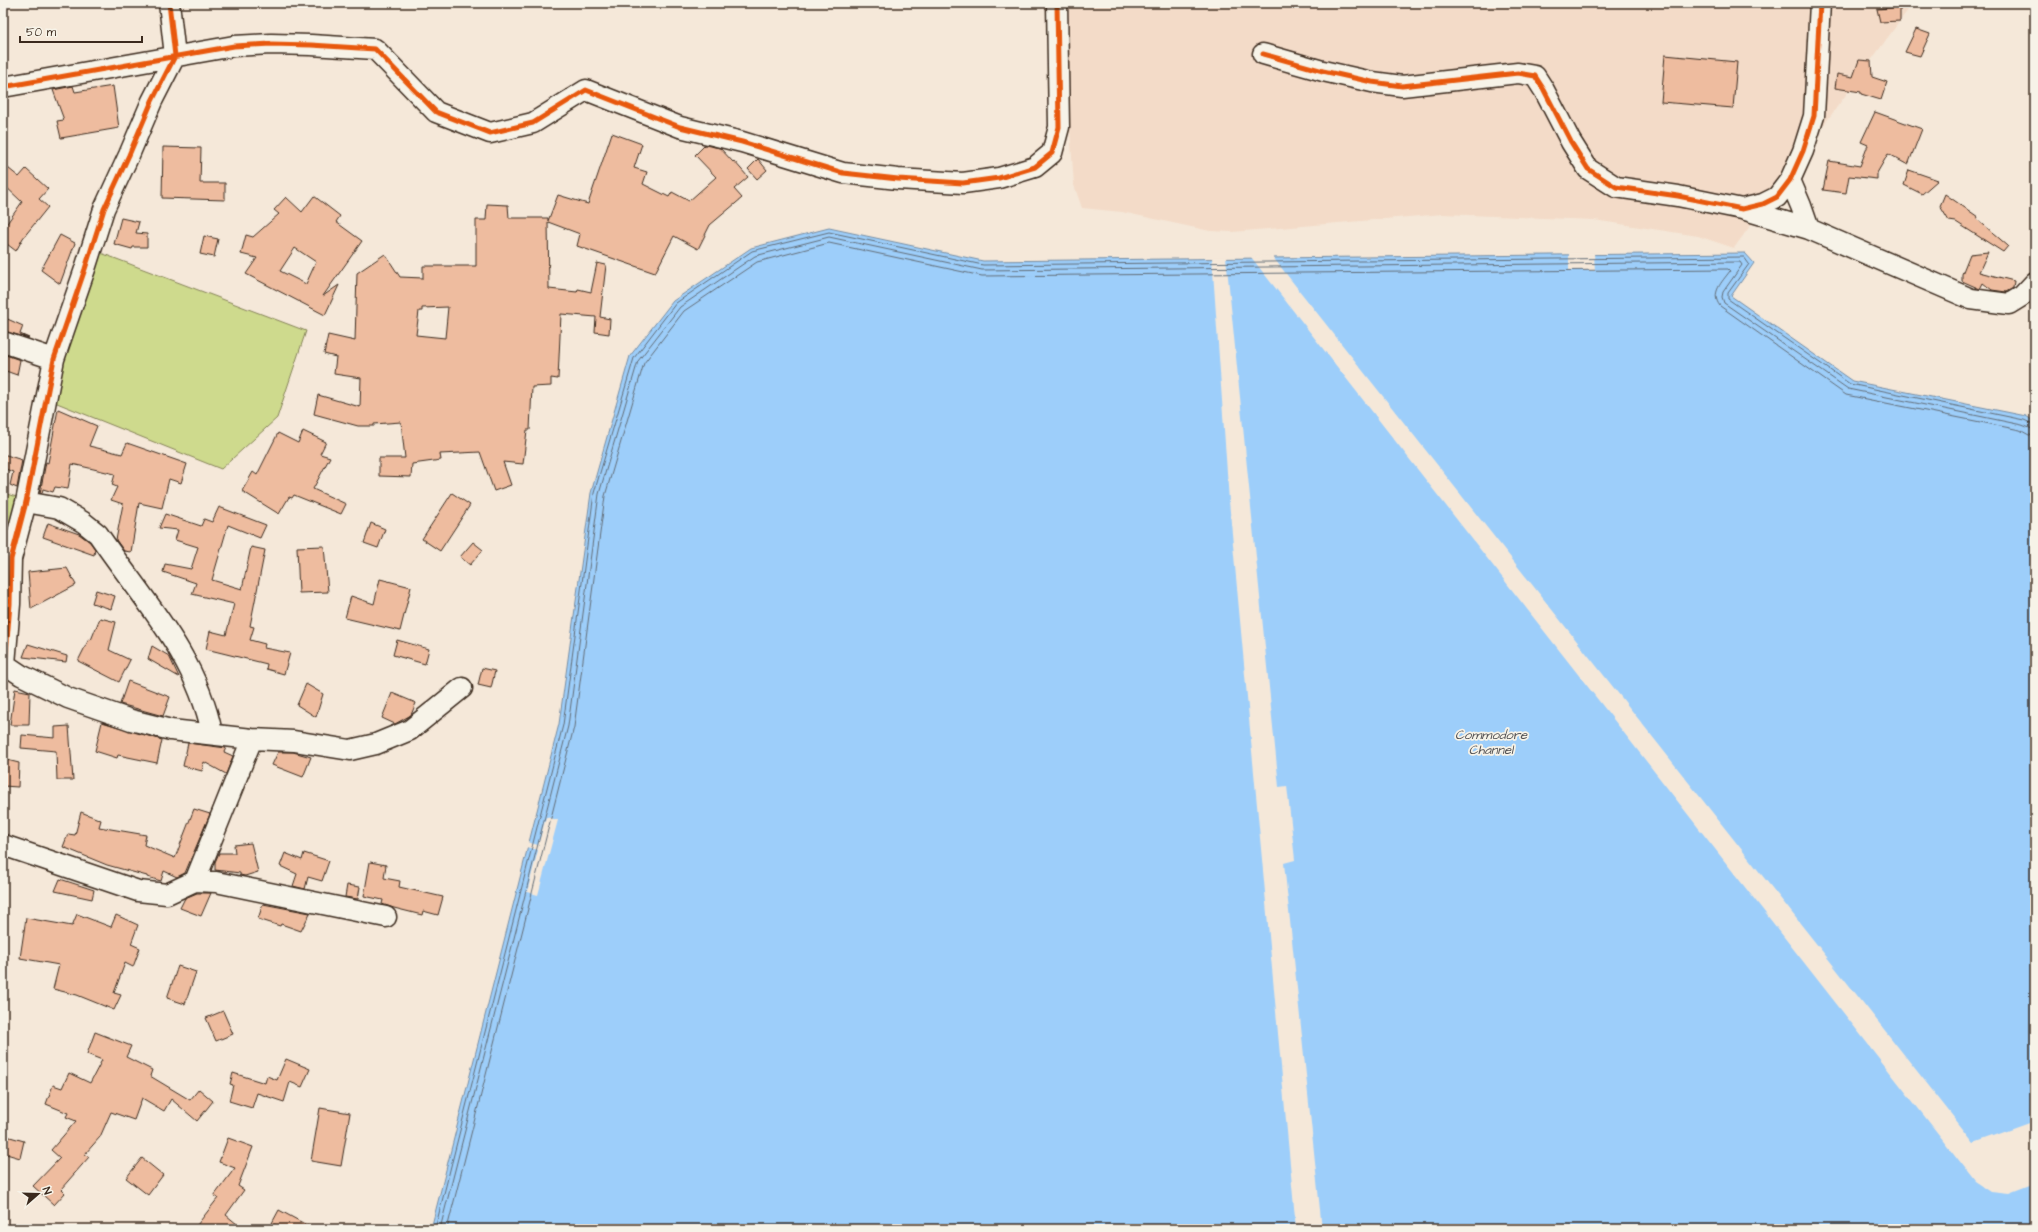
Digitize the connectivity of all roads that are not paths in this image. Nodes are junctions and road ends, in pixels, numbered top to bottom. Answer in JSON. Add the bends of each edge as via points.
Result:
{"nodes":[{"id":1,"x":169,"y":3,"type":"edge"},
{"id":2,"x":1057,"y":3,"type":"edge"},
{"id":3,"x":1820,"y":3,"type":"edge"},
{"id":4,"x":1263,"y":54,"type":"dead end"},
{"id":5,"x":175,"y":56,"type":"junction"},
{"id":6,"x":3,"y":87,"type":"edge"},
{"id":7,"x":1790,"y":180,"type":"junction"},
{"id":8,"x":1742,"y":209,"type":"junction"},
{"id":9,"x":1808,"y":229,"type":"junction"},
{"id":10,"x":2035,"y":282,"type":"edge"},
{"id":11,"x":3,"y":342,"type":"edge"},
{"id":12,"x":54,"y":359,"type":"junction"},
{"id":13,"x":26,"y":502,"type":"junction"},
{"id":14,"x":6,"y":566,"type":"edge"},
{"id":15,"x":4,"y":663,"type":"edge"},
{"id":16,"x":462,"y":688,"type":"dead end"},
{"id":17,"x":212,"y":733,"type":"junction"},
{"id":18,"x":252,"y":739,"type":"junction"},
{"id":19,"x":3,"y":845,"type":"edge"},
{"id":20,"x":195,"y":881,"type":"junction"},
{"id":21,"x":386,"y":918,"type":"dead end"}],
"edges":[{"from":1,"to":5,"type":"street"},
{"from":2,"to":5,"type":"street","via":[[1059,127],[1052,152],[1035,167],[999,178],[963,183],[843,173],[742,142],[680,127],[586,90],[533,123],[490,133],[436,112],[376,49],[345,45],[271,44],[234,46]]},
{"from":3,"to":7,"type":"street","via":[[1814,116]]},
{"from":4,"to":8,"type":"street","via":[[1372,82],[1402,86],[1518,73],[1535,76],[1588,168],[1616,187]]},
{"from":5,"to":6,"type":"street"},
{"from":5,"to":12,"type":"street","via":[[104,209]]},
{"from":7,"to":8,"type":"street","via":[[1777,197],[1763,204]]},
{"from":7,"to":9,"type":"street"},
{"from":8,"to":9,"type":"street"},
{"from":9,"to":10,"type":"street","via":[[1972,299],[2009,304],[2022,296]]},
{"from":11,"to":12,"type":"street"},
{"from":12,"to":13,"type":"street"},
{"from":13,"to":14,"type":"street"},
{"from":13,"to":17,"type":"street","via":[[59,508],[98,534],[179,648],[202,694]]},
{"from":14,"to":15,"type":"street","via":[[10,604]]},
{"from":15,"to":17,"type":"street","via":[[21,675],[102,711],[171,730]]},
{"from":16,"to":18,"type":"street","via":[[410,730],[350,750],[294,741]]},
{"from":17,"to":18,"type":"street"},
{"from":18,"to":20,"type":"street"},
{"from":19,"to":20,"type":"street","via":[[138,891],[167,894]]},
{"from":20,"to":21,"type":"street","via":[[216,882]]}]}
